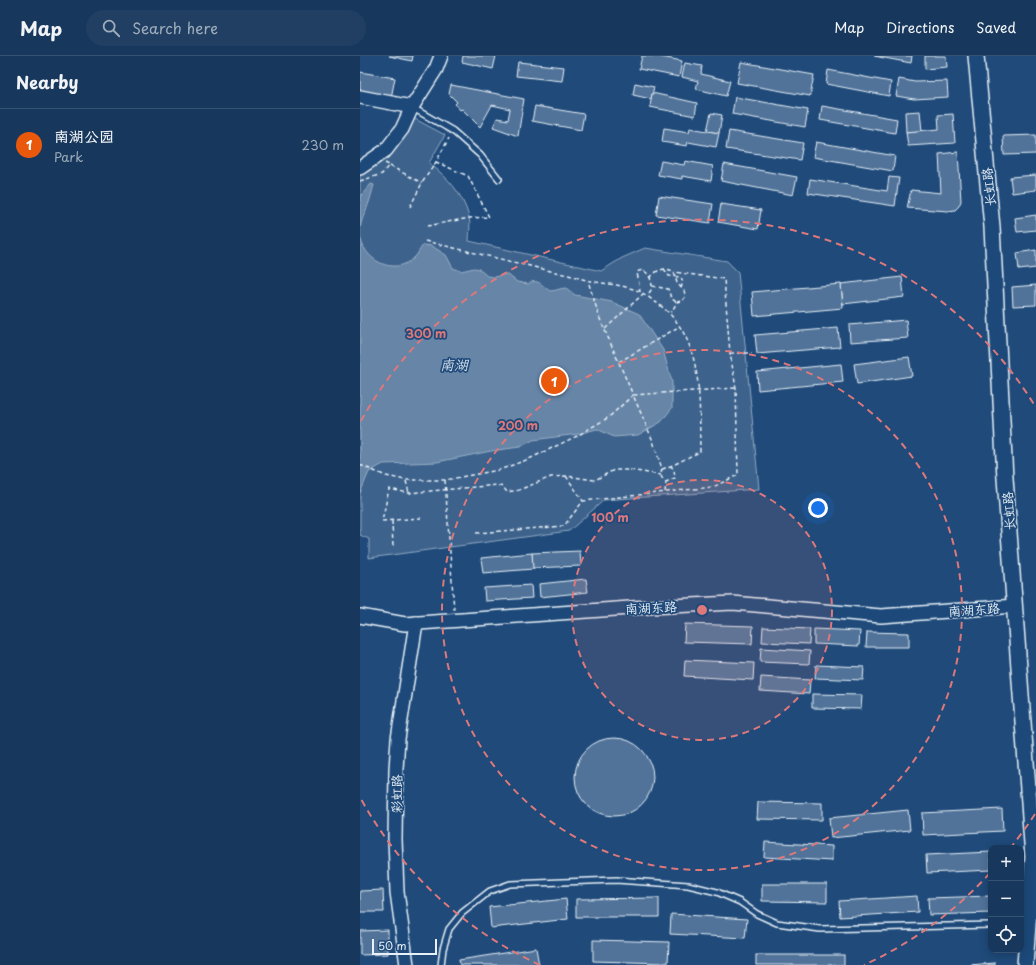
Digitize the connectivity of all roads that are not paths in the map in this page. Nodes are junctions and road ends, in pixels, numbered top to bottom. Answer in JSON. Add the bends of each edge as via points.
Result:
{"nodes":[{"id":1,"x":442,"y":56,"type":"edge"},
{"id":2,"x":976,"y":56,"type":"edge"},
{"id":3,"x":360,"y":97,"type":"edge"},
{"id":4,"x":412,"y":107,"type":"junction"},
{"id":5,"x":360,"y":168,"type":"edge"},
{"id":6,"x":499,"y":179,"type":"dead end"},
{"id":7,"x":1015,"y":606,"type":"junction"},
{"id":8,"x":360,"y":616,"type":"edge"},
{"id":9,"x":416,"y":623,"type":"junction"},
{"id":10,"x":988,"y":925,"type":"edge"},
{"id":11,"x":1025,"y":925,"type":"edge"},
{"id":12,"x":407,"y":965,"type":"edge"},
{"id":13,"x":441,"y":965,"type":"edge"},
{"id":14,"x":1025,"y":965,"type":"edge"}],
"edges":[{"from":1,"to":4,"type":"street"},
{"from":2,"to":7,"type":"main road","name":"长虹路","via":[[992,227],[1005,478]]},
{"from":3,"to":4,"type":"street"},
{"from":4,"to":5,"type":"street","via":[[402,129],[386,150]]},
{"from":4,"to":6,"type":"lane","via":[[453,131],[480,155]]},
{"from":7,"to":9,"type":"street","name":"南湖东路","via":[[881,616],[733,603]]},
{"from":7,"to":11,"type":"main road","name":"长虹路","via":[[1033,857]]},
{"from":8,"to":9,"type":"street","name":"南湖东路","via":[[405,624]]},
{"from":9,"to":12,"type":"street","name":"彩虹路","via":[[398,739],[396,769],[397,892]]},
{"from":10,"to":13,"type":"lane","via":[[820,929],[777,923],[718,892],[688,885],[616,880],[510,884],[490,891],[462,913],[450,929]]},
{"from":11,"to":14,"type":"main road","name":"长虹路"}]}
